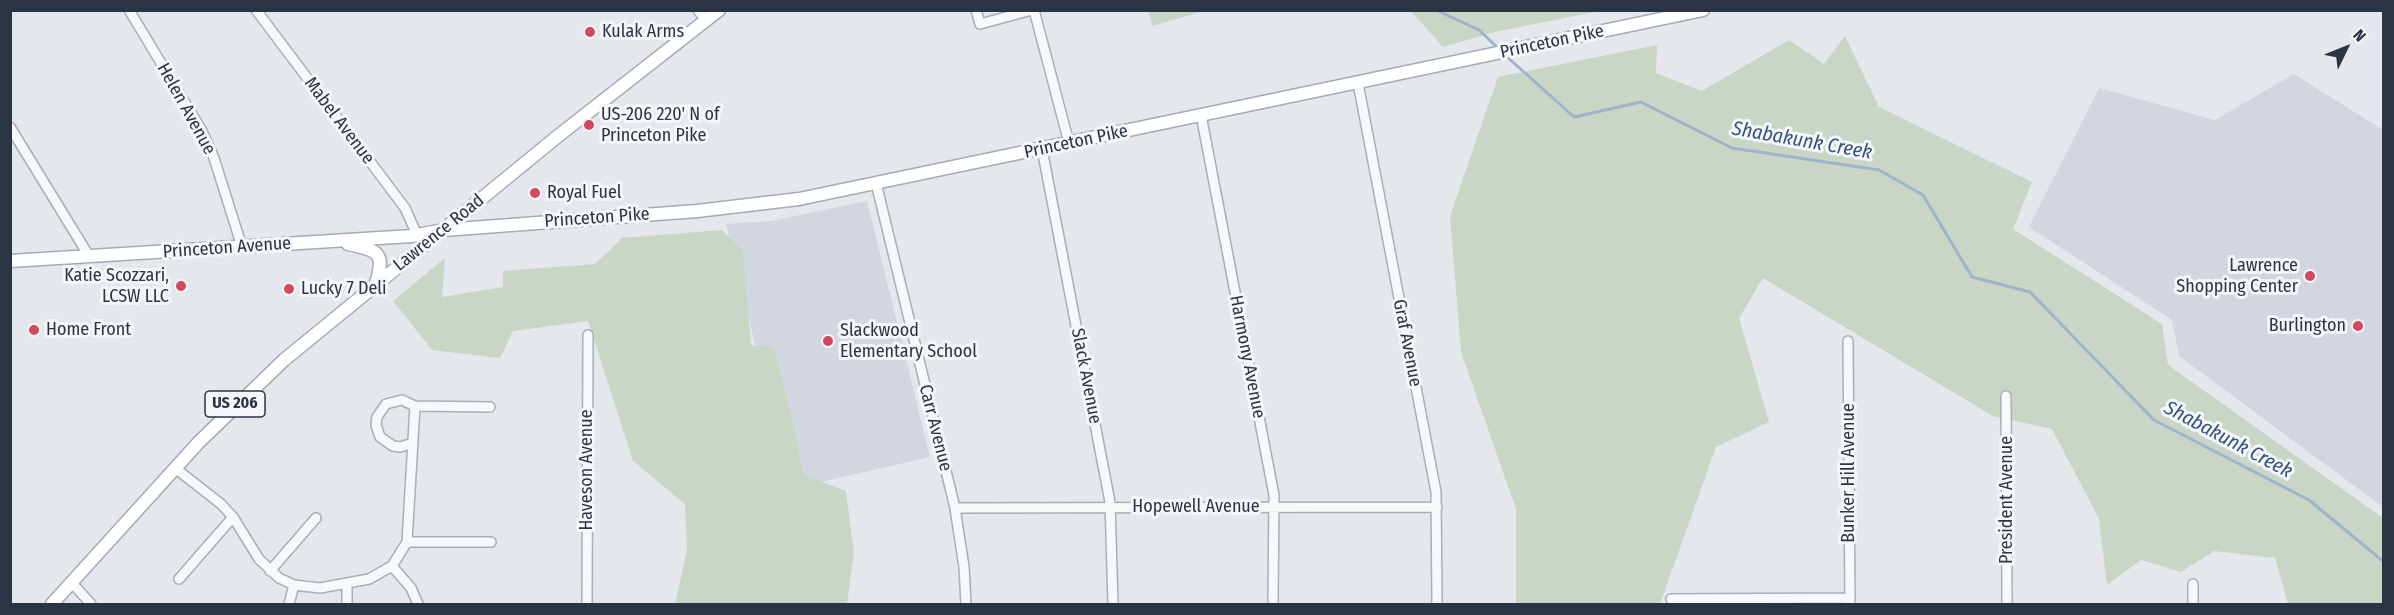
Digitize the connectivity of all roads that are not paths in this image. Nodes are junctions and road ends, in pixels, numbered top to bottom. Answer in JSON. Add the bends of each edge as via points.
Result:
{"nodes":[{"id":1,"x":129,"y":10,"type":"edge"},
{"id":2,"x":256,"y":10,"type":"edge"},
{"id":3,"x":698,"y":10,"type":"edge"},
{"id":4,"x":719,"y":10,"type":"edge"},
{"id":5,"x":976,"y":10,"type":"edge"},
{"id":6,"x":1033,"y":10,"type":"edge"},
{"id":7,"x":1703,"y":10,"type":"edge"},
{"id":8,"x":706,"y":21,"type":"junction"},
{"id":9,"x":1358,"y":83,"type":"junction"},
{"id":10,"x":1201,"y":115,"type":"junction"},
{"id":11,"x":10,"y":127,"type":"edge"},
{"id":12,"x":1069,"y":143,"type":"junction"},
{"id":13,"x":1042,"y":149,"type":"junction"},
{"id":14,"x":876,"y":183,"type":"junction"},
{"id":15,"x":444,"y":230,"type":"junction"},
{"id":16,"x":417,"y":235,"type":"junction"},
{"id":17,"x":332,"y":241,"type":"junction"},
{"id":18,"x":242,"y":247,"type":"junction"},
{"id":19,"x":89,"y":256,"type":"junction"},
{"id":20,"x":10,"y":261,"type":"edge"},
{"id":21,"x":376,"y":283,"type":"junction"},
{"id":22,"x":588,"y":334,"type":"dead end"},
{"id":23,"x":1848,"y":341,"type":"dead end"},
{"id":24,"x":2006,"y":396,"type":"dead end"},
{"id":25,"x":415,"y":406,"type":"junction"},
{"id":26,"x":490,"y":406,"type":"dead end"},
{"id":27,"x":413,"y":443,"type":"junction"},
{"id":28,"x":175,"y":468,"type":"junction"},
{"id":29,"x":1274,"y":507,"type":"junction"},
{"id":30,"x":1437,"y":507,"type":"junction"},
{"id":31,"x":955,"y":508,"type":"junction"},
{"id":32,"x":1111,"y":508,"type":"junction"},
{"id":33,"x":233,"y":517,"type":"junction"},
{"id":34,"x":316,"y":518,"type":"dead end"},
{"id":35,"x":407,"y":542,"type":"junction"},
{"id":36,"x":491,"y":542,"type":"dead end"},
{"id":37,"x":392,"y":566,"type":"junction"},
{"id":38,"x":270,"y":571,"type":"junction"},
{"id":39,"x":179,"y":579,"type":"dead end"},
{"id":40,"x":72,"y":583,"type":"junction"},
{"id":41,"x":347,"y":584,"type":"junction"},
{"id":42,"x":2193,"y":584,"type":"dead end"},
{"id":43,"x":294,"y":585,"type":"junction"},
{"id":44,"x":1671,"y":599,"type":"dead end"},
{"id":45,"x":1273,"y":601,"type":"dead end"},
{"id":46,"x":1850,"y":601,"type":"edge"},
{"id":47,"x":52,"y":604,"type":"edge"},
{"id":48,"x":91,"y":604,"type":"edge"},
{"id":49,"x":289,"y":604,"type":"edge"},
{"id":50,"x":347,"y":604,"type":"edge"},
{"id":51,"x":418,"y":604,"type":"edge"},
{"id":52,"x":587,"y":604,"type":"edge"},
{"id":53,"x":966,"y":604,"type":"edge"},
{"id":54,"x":1113,"y":604,"type":"edge"},
{"id":55,"x":1437,"y":604,"type":"edge"},
{"id":56,"x":2007,"y":604,"type":"edge"},
{"id":57,"x":2193,"y":604,"type":"edge"}],
"edges":[{"from":1,"to":18,"type":"street","name":"Helen Avenue","via":[[202,131]]},
{"from":2,"to":16,"type":"street","name":"Mabel Avenue","via":[[405,208]]},
{"from":3,"to":8,"type":"street"},
{"from":4,"to":8,"type":"main road","name":"Lawrence Road","number":"US 206"},
{"from":5,"to":6,"type":"street","via":[[980,24]]},
{"from":6,"to":12,"type":"street"},
{"from":7,"to":9,"type":"main road","name":"Princeton Pike"},
{"from":8,"to":15,"type":"main road","name":"Lawrence Road","number":"US 206"},
{"from":9,"to":10,"type":"main road","name":"Princeton Pike"},
{"from":9,"to":30,"type":"street","name":"Graf Avenue"},
{"from":10,"to":12,"type":"main road","name":"Princeton Pike"},
{"from":10,"to":29,"type":"street","name":"Harmony Avenue"},
{"from":11,"to":19,"type":"street"},
{"from":12,"to":13,"type":"main road","name":"Princeton Pike"},
{"from":13,"to":14,"type":"main road","name":"Princeton Pike"},
{"from":13,"to":32,"type":"street","name":"Slack Avenue"},
{"from":14,"to":15,"type":"main road","name":"Princeton Pike","via":[[748,206]]},
{"from":14,"to":31,"type":"street","name":"Carr Avenue"},
{"from":15,"to":16,"type":"main road","name":"Princeton Avenue","number":"US 206"},
{"from":15,"to":21,"type":"main road","name":"Lawrence Road","number":"US 206"},
{"from":16,"to":17,"type":"main road","name":"Princeton Avenue","number":"US 206"},
{"from":17,"to":18,"type":"main road","name":"Princeton Avenue","number":"US 206"},
{"from":17,"to":21,"type":"main road","via":[[376,252],[382,265]]},
{"from":18,"to":19,"type":"main road","name":"Princeton Avenue","number":"US 206"},
{"from":19,"to":20,"type":"main road","name":"Princeton Avenue","number":"US 206"},
{"from":21,"to":28,"type":"main road","name":"Lawrence Road","number":"US 206","via":[[254,386]]},
{"from":22,"to":52,"type":"street","name":"Haveson Avenue"},
{"from":23,"to":46,"type":"street","name":"Bunker Hill Avenue"},
{"from":24,"to":56,"type":"street","name":"President Avenue"},
{"from":25,"to":26,"type":"street"},
{"from":25,"to":27,"type":"street"},
{"from":25,"to":27,"type":"street","via":[[402,400],[386,404],[376,425],[386,443],[400,447]]},
{"from":27,"to":35,"type":"street"},
{"from":28,"to":33,"type":"street"},
{"from":28,"to":40,"type":"main road","name":"Lawrence Road","number":"US 206"},
{"from":29,"to":30,"type":"street","name":"Hopewell Avenue"},
{"from":29,"to":32,"type":"street","name":"Hopewell Avenue"},
{"from":29,"to":45,"type":"street","name":"Harmony Avenue"},
{"from":30,"to":55,"type":"street","name":"Graf Avenue"},
{"from":31,"to":32,"type":"street","name":"Hopewell Avenue"},
{"from":31,"to":53,"type":"street","name":"Carr Avenue"},
{"from":32,"to":54,"type":"street","name":"Slack Avenue"},
{"from":33,"to":38,"type":"street"},
{"from":33,"to":39,"type":"street"},
{"from":34,"to":38,"type":"street"},
{"from":35,"to":36,"type":"street"},
{"from":35,"to":37,"type":"street"},
{"from":37,"to":41,"type":"street","via":[[369,579]]},
{"from":37,"to":51,"type":"street","via":[[411,588]]},
{"from":38,"to":43,"type":"street"},
{"from":40,"to":47,"type":"main road","name":"Lawrence Road","number":"US 206"},
{"from":40,"to":48,"type":"street"},
{"from":41,"to":43,"type":"street","via":[[320,588]]},
{"from":41,"to":50,"type":"street"},
{"from":42,"to":57,"type":"street"},
{"from":43,"to":49,"type":"street"},
{"from":44,"to":46,"type":"street"}]}
